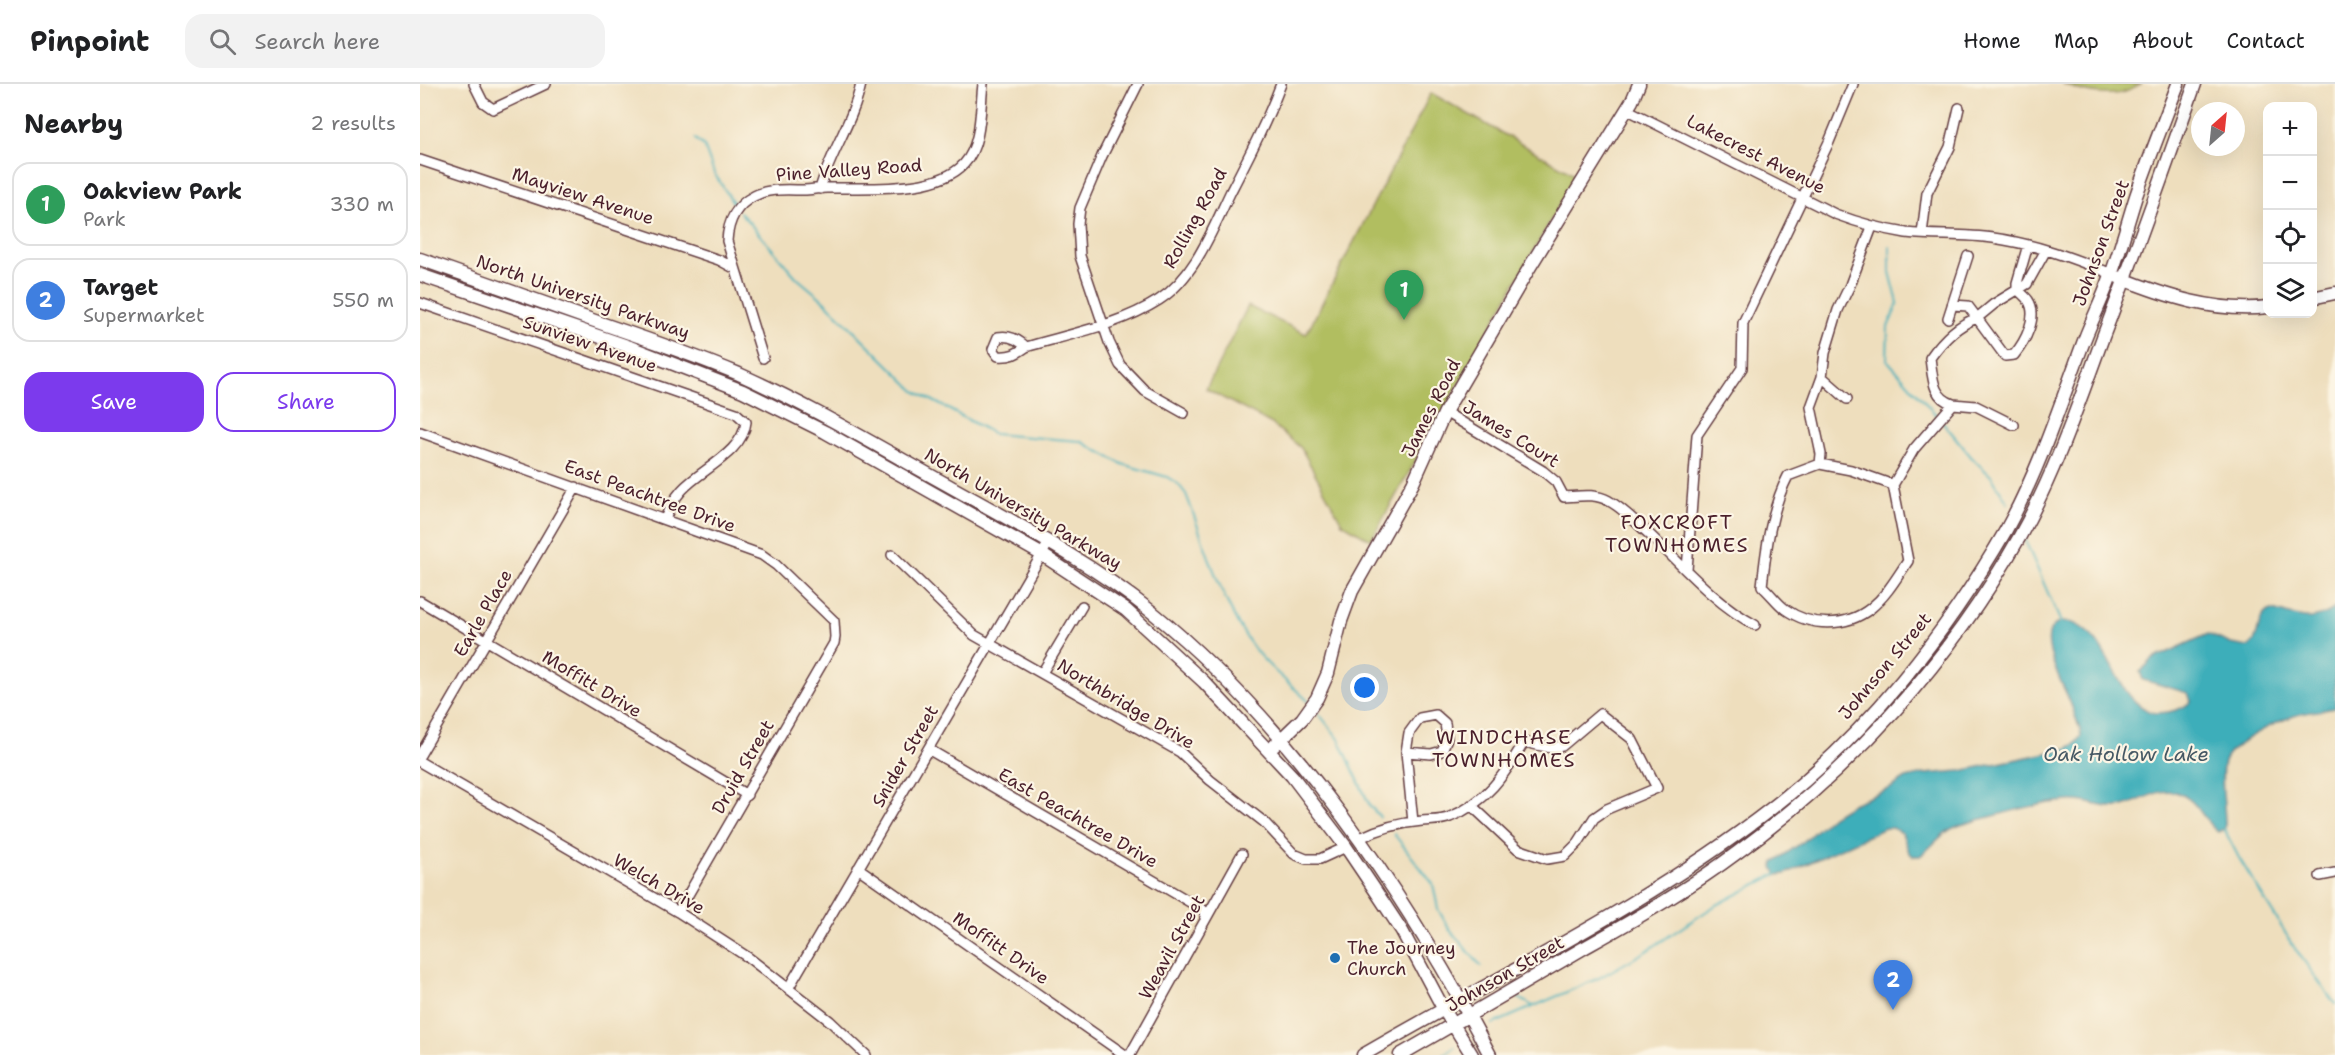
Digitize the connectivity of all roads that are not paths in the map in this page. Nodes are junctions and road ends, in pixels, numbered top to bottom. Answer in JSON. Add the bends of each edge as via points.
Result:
{"nodes":[{"id":1,"x":474,"y":84,"type":"edge"},
{"id":2,"x":546,"y":84,"type":"edge"},
{"id":3,"x":861,"y":84,"type":"edge"},
{"id":4,"x":983,"y":84,"type":"edge"},
{"id":5,"x":1138,"y":84,"type":"edge"},
{"id":6,"x":1281,"y":84,"type":"edge"},
{"id":7,"x":1639,"y":84,"type":"edge"},
{"id":8,"x":1853,"y":84,"type":"edge"},
{"id":9,"x":2178,"y":84,"type":"edge"},
{"id":10,"x":2195,"y":84,"type":"edge"},
{"id":11,"x":1959,"y":108,"type":"dead end"},
{"id":12,"x":1626,"y":109,"type":"junction"},
{"id":13,"x":420,"y":160,"type":"edge"},
{"id":14,"x":820,"y":189,"type":"junction"},
{"id":15,"x":1802,"y":198,"type":"junction"},
{"id":16,"x":1872,"y":227,"type":"junction"},
{"id":17,"x":1922,"y":234,"type":"junction"},
{"id":18,"x":2028,"y":245,"type":"junction"},
{"id":19,"x":2046,"y":250,"type":"junction"},
{"id":20,"x":1968,"y":256,"type":"dead end"},
{"id":21,"x":420,"y":259,"type":"edge"},
{"id":22,"x":734,"y":268,"type":"junction"},
{"id":23,"x":2112,"y":274,"type":"junction"},
{"id":24,"x":420,"y":275,"type":"edge"},
{"id":25,"x":2126,"y":280,"type":"junction"},
{"id":26,"x":2017,"y":289,"type":"junction"},
{"id":27,"x":2335,"y":293,"type":"edge"},
{"id":28,"x":2317,"y":297,"type":"edge"},
{"id":29,"x":420,"y":303,"type":"edge"},
{"id":30,"x":1952,"y":305,"type":"junction"},
{"id":31,"x":2263,"y":307,"type":"edge"},
{"id":32,"x":1948,"y":318,"type":"dead end"},
{"id":33,"x":1977,"y":318,"type":"junction"},
{"id":34,"x":1105,"y":324,"type":"junction"},
{"id":35,"x":1026,"y":347,"type":"dead end"},
{"id":36,"x":763,"y":358,"type":"dead end"},
{"id":37,"x":1822,"y":377,"type":"junction"},
{"id":38,"x":1846,"y":399,"type":"dead end"},
{"id":39,"x":1953,"y":404,"type":"junction"},
{"id":40,"x":1445,"y":412,"type":"junction"},
{"id":41,"x":1184,"y":413,"type":"dead end"},
{"id":42,"x":2014,"y":425,"type":"dead end"},
{"id":43,"x":420,"y":432,"type":"edge"},
{"id":44,"x":1820,"y":464,"type":"junction"},
{"id":45,"x":1893,"y":485,"type":"junction"},
{"id":46,"x":576,"y":487,"type":"junction"},
{"id":47,"x":665,"y":519,"type":"junction"},
{"id":48,"x":1048,"y":542,"type":"junction"},
{"id":49,"x":1041,"y":554,"type":"junction"},
{"id":50,"x":892,"y":555,"type":"dead end"},
{"id":51,"x":1687,"y":570,"type":"junction"},
{"id":52,"x":420,"y":601,"type":"edge"},
{"id":53,"x":1082,"y":606,"type":"dead end"},
{"id":54,"x":1755,"y":626,"type":"dead end"},
{"id":55,"x":836,"y":637,"type":"joint"},
{"id":56,"x":486,"y":640,"type":"junction"},
{"id":57,"x":988,"y":645,"type":"junction"},
{"id":58,"x":1042,"y":673,"type":"junction"},
{"id":59,"x":1280,"y":740,"type":"junction"},
{"id":60,"x":928,"y":749,"type":"junction"},
{"id":61,"x":1269,"y":750,"type":"junction"},
{"id":62,"x":1406,"y":752,"type":"junction"},
{"id":63,"x":420,"y":755,"type":"edge"},
{"id":64,"x":420,"y":762,"type":"edge"},
{"id":65,"x":747,"y":795,"type":"junction"},
{"id":66,"x":1471,"y":805,"type":"junction"},
{"id":67,"x":1413,"y":822,"type":"junction"},
{"id":68,"x":1360,"y":838,"type":"junction"},
{"id":69,"x":1346,"y":847,"type":"junction"},
{"id":70,"x":1242,"y":854,"type":"dead end"},
{"id":71,"x":858,"y":868,"type":"junction"},
{"id":72,"x":2335,"y":873,"type":"edge"},
{"id":73,"x":2320,"y":876,"type":"dead end"},
{"id":74,"x":678,"y":912,"type":"junction"},
{"id":75,"x":1205,"y":920,"type":"junction"},
{"id":76,"x":789,"y":987,"type":"junction"},
{"id":77,"x":1459,"y":1000,"type":"junction"},
{"id":78,"x":1443,"y":1008,"type":"junction"},
{"id":79,"x":1469,"y":1015,"type":"junction"},
{"id":80,"x":1454,"y":1024,"type":"junction"},
{"id":81,"x":866,"y":1055,"type":"edge"},
{"id":82,"x":1127,"y":1055,"type":"edge"},
{"id":83,"x":1363,"y":1055,"type":"edge"},
{"id":84,"x":1400,"y":1055,"type":"edge"},
{"id":85,"x":1472,"y":1055,"type":"edge"},
{"id":86,"x":1490,"y":1055,"type":"edge"}],
"edges":[{"from":1,"to":2,"type":"street","via":[[483,102],[493,109]]},
{"from":3,"to":14,"type":"street","via":[[849,125],[825,168]]},
{"from":4,"to":14,"type":"street","name":"Pine Valley Road","via":[[973,148],[953,173],[938,180],[883,188]]},
{"from":5,"to":34,"type":"street","via":[[1080,208],[1080,256]]},
{"from":6,"to":34,"type":"street","name":"Rolling Road","via":[[1208,237],[1181,280],[1160,300]]},
{"from":7,"to":12,"type":"main road","name":"James Road"},
{"from":8,"to":15,"type":"street"},
{"from":9,"to":23,"type":"main road","name":"Johnson Street"},
{"from":10,"to":25,"type":"main road","name":"Johnson Street"},
{"from":11,"to":17,"type":"street","via":[[1950,147],[1927,193]]},
{"from":12,"to":15,"type":"street","name":"Lakecrest Avenue"},
{"from":12,"to":40,"type":"main road","name":"James Road"},
{"from":13,"to":22,"type":"street","name":"Mayview Avenue"},
{"from":14,"to":22,"type":"street","name":"Pine Valley Road","via":[[765,192],[743,203],[728,231]]},
{"from":15,"to":16,"type":"street","name":"Lakecrest Avenue"},
{"from":15,"to":51,"type":"street","via":[[1743,323],[1742,368],[1697,435]]},
{"from":16,"to":17,"type":"street","name":"Lakecrest Avenue"},
{"from":16,"to":37,"type":"street","via":[[1838,310]]},
{"from":17,"to":18,"type":"street","name":"Lakecrest Avenue","via":[[1985,237]]},
{"from":18,"to":19,"type":"street","name":"Lakecrest Avenue"},
{"from":18,"to":26,"type":"street"},
{"from":19,"to":23,"type":"street","name":"Lakecrest Avenue"},
{"from":19,"to":26,"type":"street","via":[[2027,284]]},
{"from":20,"to":30,"type":"street"},
{"from":21,"to":48,"type":"main road","name":"North University Parkway","via":[[741,375],[825,416]]},
{"from":22,"to":36,"type":"street","name":"Pine Valley Road"},
{"from":23,"to":25,"type":"main road","name":"Lakecrest Avenue"},
{"from":23,"to":77,"type":"main road","name":"Johnson Street","via":[[2043,454],[2006,529],[1941,628],[1891,693],[1811,774],[1737,834],[1643,896]]},
{"from":24,"to":49,"type":"main road","name":"North University Parkway","via":[[630,347],[743,391],[825,432]]},
{"from":25,"to":31,"type":"main road","name":"Lakecrest Avenue","via":[[2203,304]]},
{"from":25,"to":79,"type":"main road","name":"Johnson Street","via":[[2048,481],[2020,536],[1959,631],[1895,713],[1830,777],[1736,854],[1641,915]]},
{"from":26,"to":33,"type":"street"},
{"from":26,"to":33,"type":"street","via":[[2029,301],[2031,313],[2030,327],[2014,355],[2005,356]]},
{"from":27,"to":28,"type":"main road"},
{"from":29,"to":47,"type":"street","name":"Sunview Avenue","via":[[736,413],[746,422],[745,433],[682,490]]},
{"from":30,"to":32,"type":"street"},
{"from":30,"to":33,"type":"street","via":[[1968,306]]},
{"from":33,"to":39,"type":"street","via":[[1941,342],[1930,358],[1935,390],[1943,401]]},
{"from":34,"to":35,"type":"street","name":"Rolling Road"},
{"from":34,"to":41,"type":"street","via":[[1113,354],[1128,375],[1145,391]]},
{"from":37,"to":38,"type":"street"},
{"from":37,"to":44,"type":"street","via":[[1811,407]]},
{"from":39,"to":42,"type":"street","via":[[1976,406]]},
{"from":39,"to":45,"type":"street","via":[[1914,449]]},
{"from":40,"to":51,"type":"street","name":"James Court","via":[[1543,471],[1556,482],[1564,497],[1592,495],[1610,501]]},
{"from":40,"to":59,"type":"main road","name":"James Road","via":[[1413,483],[1352,591],[1323,686],[1308,711]]},
{"from":43,"to":46,"type":"street","name":"East Peachtree Drive"},
{"from":44,"to":45,"type":"street"},
{"from":44,"to":45,"type":"street","via":[[1788,476],[1782,487],[1766,551],[1762,586],[1783,608],[1813,623],[1833,623],[1871,608],[1908,561]]},
{"from":46,"to":47,"type":"street","name":"East Peachtree Drive"},
{"from":46,"to":56,"type":"street","name":"Earle Place"},
{"from":47,"to":55,"type":"street","name":"East Peachtree Drive","via":[[762,555],[834,621]]},
{"from":48,"to":49,"type":"street","name":"Snider Street"},
{"from":48,"to":59,"type":"main road","name":"North University Parkway","via":[[1100,573],[1155,615]]},
{"from":49,"to":57,"type":"street","name":"Snider Street"},
{"from":49,"to":61,"type":"main road","name":"North University Parkway","via":[[1134,617]]},
{"from":50,"to":57,"type":"street","name":"Northbridge Drive"},
{"from":51,"to":54,"type":"street","name":"James Court","via":[[1738,616]]},
{"from":52,"to":56,"type":"street","name":"Moffitt Drive"},
{"from":53,"to":58,"type":"street"},
{"from":55,"to":65,"type":"street","name":"Druid Street"},
{"from":56,"to":63,"type":"street","name":"Earle Place"},
{"from":56,"to":65,"type":"street","name":"Moffitt Drive"},
{"from":57,"to":58,"type":"street","name":"Northbridge Drive"},
{"from":57,"to":60,"type":"street","name":"Snider Street"},
{"from":58,"to":69,"type":"street","name":"Northbridge Drive","via":[[1180,752],[1264,822],[1294,854],[1320,859]]},
{"from":59,"to":61,"type":"main road","name":"James Road"},
{"from":59,"to":68,"type":"main road","name":"North University Parkway"},
{"from":60,"to":71,"type":"street","name":"Snider Street"},
{"from":60,"to":75,"type":"street","name":"East Peachtree Drive","via":[[1202,909]]},
{"from":61,"to":69,"type":"main road","name":"North University Parkway"},
{"from":62,"to":62,"type":"street","via":[[1409,733],[1420,718],[1436,715],[1445,723],[1447,738],[1442,751]]},
{"from":62,"to":67,"type":"street"},
{"from":64,"to":74,"type":"street","name":"Welch Drive"},
{"from":65,"to":74,"type":"street","name":"Druid Street"},
{"from":66,"to":66,"type":"street","via":[[1493,789],[1524,742],[1551,748],[1562,746],[1600,714],[1632,739],[1657,788],[1607,809],[1594,818],[1565,856],[1547,859],[1518,849]]},
{"from":66,"to":67,"type":"street","via":[[1450,817]]},
{"from":67,"to":68,"type":"street","via":[[1389,825]]},
{"from":68,"to":77,"type":"main road","name":"North University Parkway"},
{"from":69,"to":78,"type":"main road","name":"North University Parkway","via":[[1402,932]]},
{"from":70,"to":75,"type":"street","name":"Weavil Street"},
{"from":71,"to":76,"type":"street","name":"Snider Street"},
{"from":71,"to":82,"type":"street","name":"Moffitt Drive"},
{"from":72,"to":73,"type":"street"},
{"from":74,"to":76,"type":"street","name":"Welch Drive"},
{"from":75,"to":82,"type":"street","name":"Weavil Street"},
{"from":76,"to":81,"type":"street","name":"Welch Drive"},
{"from":77,"to":78,"type":"main road","name":"Johnson Street"},
{"from":77,"to":79,"type":"main road","name":"North University Parkway"},
{"from":78,"to":80,"type":"main road","name":"North University Parkway"},
{"from":78,"to":83,"type":"main road","name":"Johnson Street"},
{"from":79,"to":80,"type":"main road","name":"Johnson Street"},
{"from":79,"to":86,"type":"main road","name":"North University Parkway"},
{"from":80,"to":84,"type":"main road","name":"Johnson Street"},
{"from":80,"to":85,"type":"main road","name":"North University Parkway"}]}
